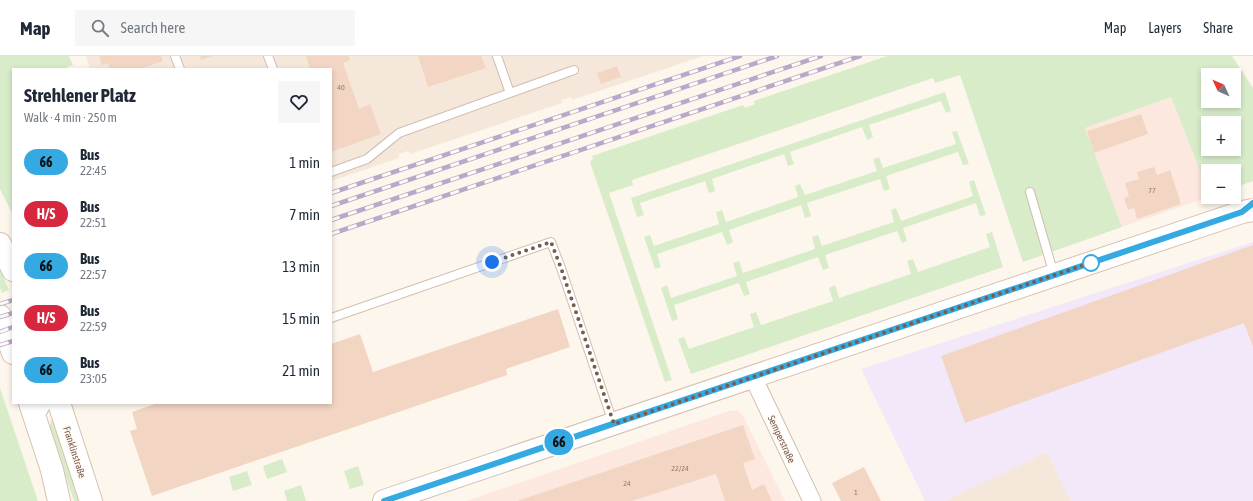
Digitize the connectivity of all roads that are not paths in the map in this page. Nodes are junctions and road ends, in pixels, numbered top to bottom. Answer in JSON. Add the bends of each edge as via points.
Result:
{"nodes":[{"id":1,"x":175,"y":56,"type":"edge"},
{"id":2,"x":268,"y":56,"type":"edge"},
{"id":3,"x":497,"y":56,"type":"edge"},
{"id":4,"x":180,"y":68,"type":"edge"},
{"id":5,"x":273,"y":68,"type":"edge"},
{"id":6,"x":574,"y":70,"type":"dead end"},
{"id":7,"x":510,"y":93,"type":"junction"},
{"id":8,"x":332,"y":172,"type":"edge"},
{"id":9,"x":1030,"y":192,"type":"dead end"},
{"id":10,"x":1249,"y":208,"type":"edge"},
{"id":11,"x":0,"y":244,"type":"edge"},
{"id":12,"x":12,"y":268,"type":"edge"},
{"id":13,"x":1054,"y":275,"type":"junction"},
{"id":14,"x":0,"y":316,"type":"edge"},
{"id":15,"x":332,"y":318,"type":"edge"},
{"id":16,"x":12,"y":350,"type":"edge"},
{"id":17,"x":753,"y":377,"type":"junction"},
{"id":18,"x":46,"y":404,"type":"edge"},
{"id":19,"x":59,"y":404,"type":"edge"},
{"id":20,"x":33,"y":412,"type":"edge"},
{"id":21,"x":614,"y":424,"type":"junction"},
{"id":22,"x":59,"y":501,"type":"edge"},
{"id":23,"x":91,"y":501,"type":"edge"},
{"id":24,"x":384,"y":501,"type":"edge"},
{"id":25,"x":812,"y":501,"type":"edge"}],
"edges":[{"from":1,"to":4,"type":"lane"},
{"from":2,"to":5,"type":"lane"},
{"from":3,"to":7,"type":"lane"},
{"from":6,"to":7,"type":"lane"},
{"from":7,"to":8,"type":"lane","via":[[399,133],[367,159]]},
{"from":9,"to":13,"type":"lane"},
{"from":10,"to":13,"type":"main road"},
{"from":11,"to":12,"type":"main road"},
{"from":13,"to":17,"type":"main road"},
{"from":14,"to":16,"type":"main road"},
{"from":15,"to":21,"type":"lane","via":[[551,242]]},
{"from":17,"to":21,"type":"main road"},
{"from":17,"to":25,"type":"street","name":"Semperstraße"},
{"from":18,"to":20,"type":"lane"},
{"from":19,"to":23,"type":"main road","name":"Franklinstraße"},
{"from":20,"to":22,"type":"main road"},
{"from":21,"to":24,"type":"main road"}]}
